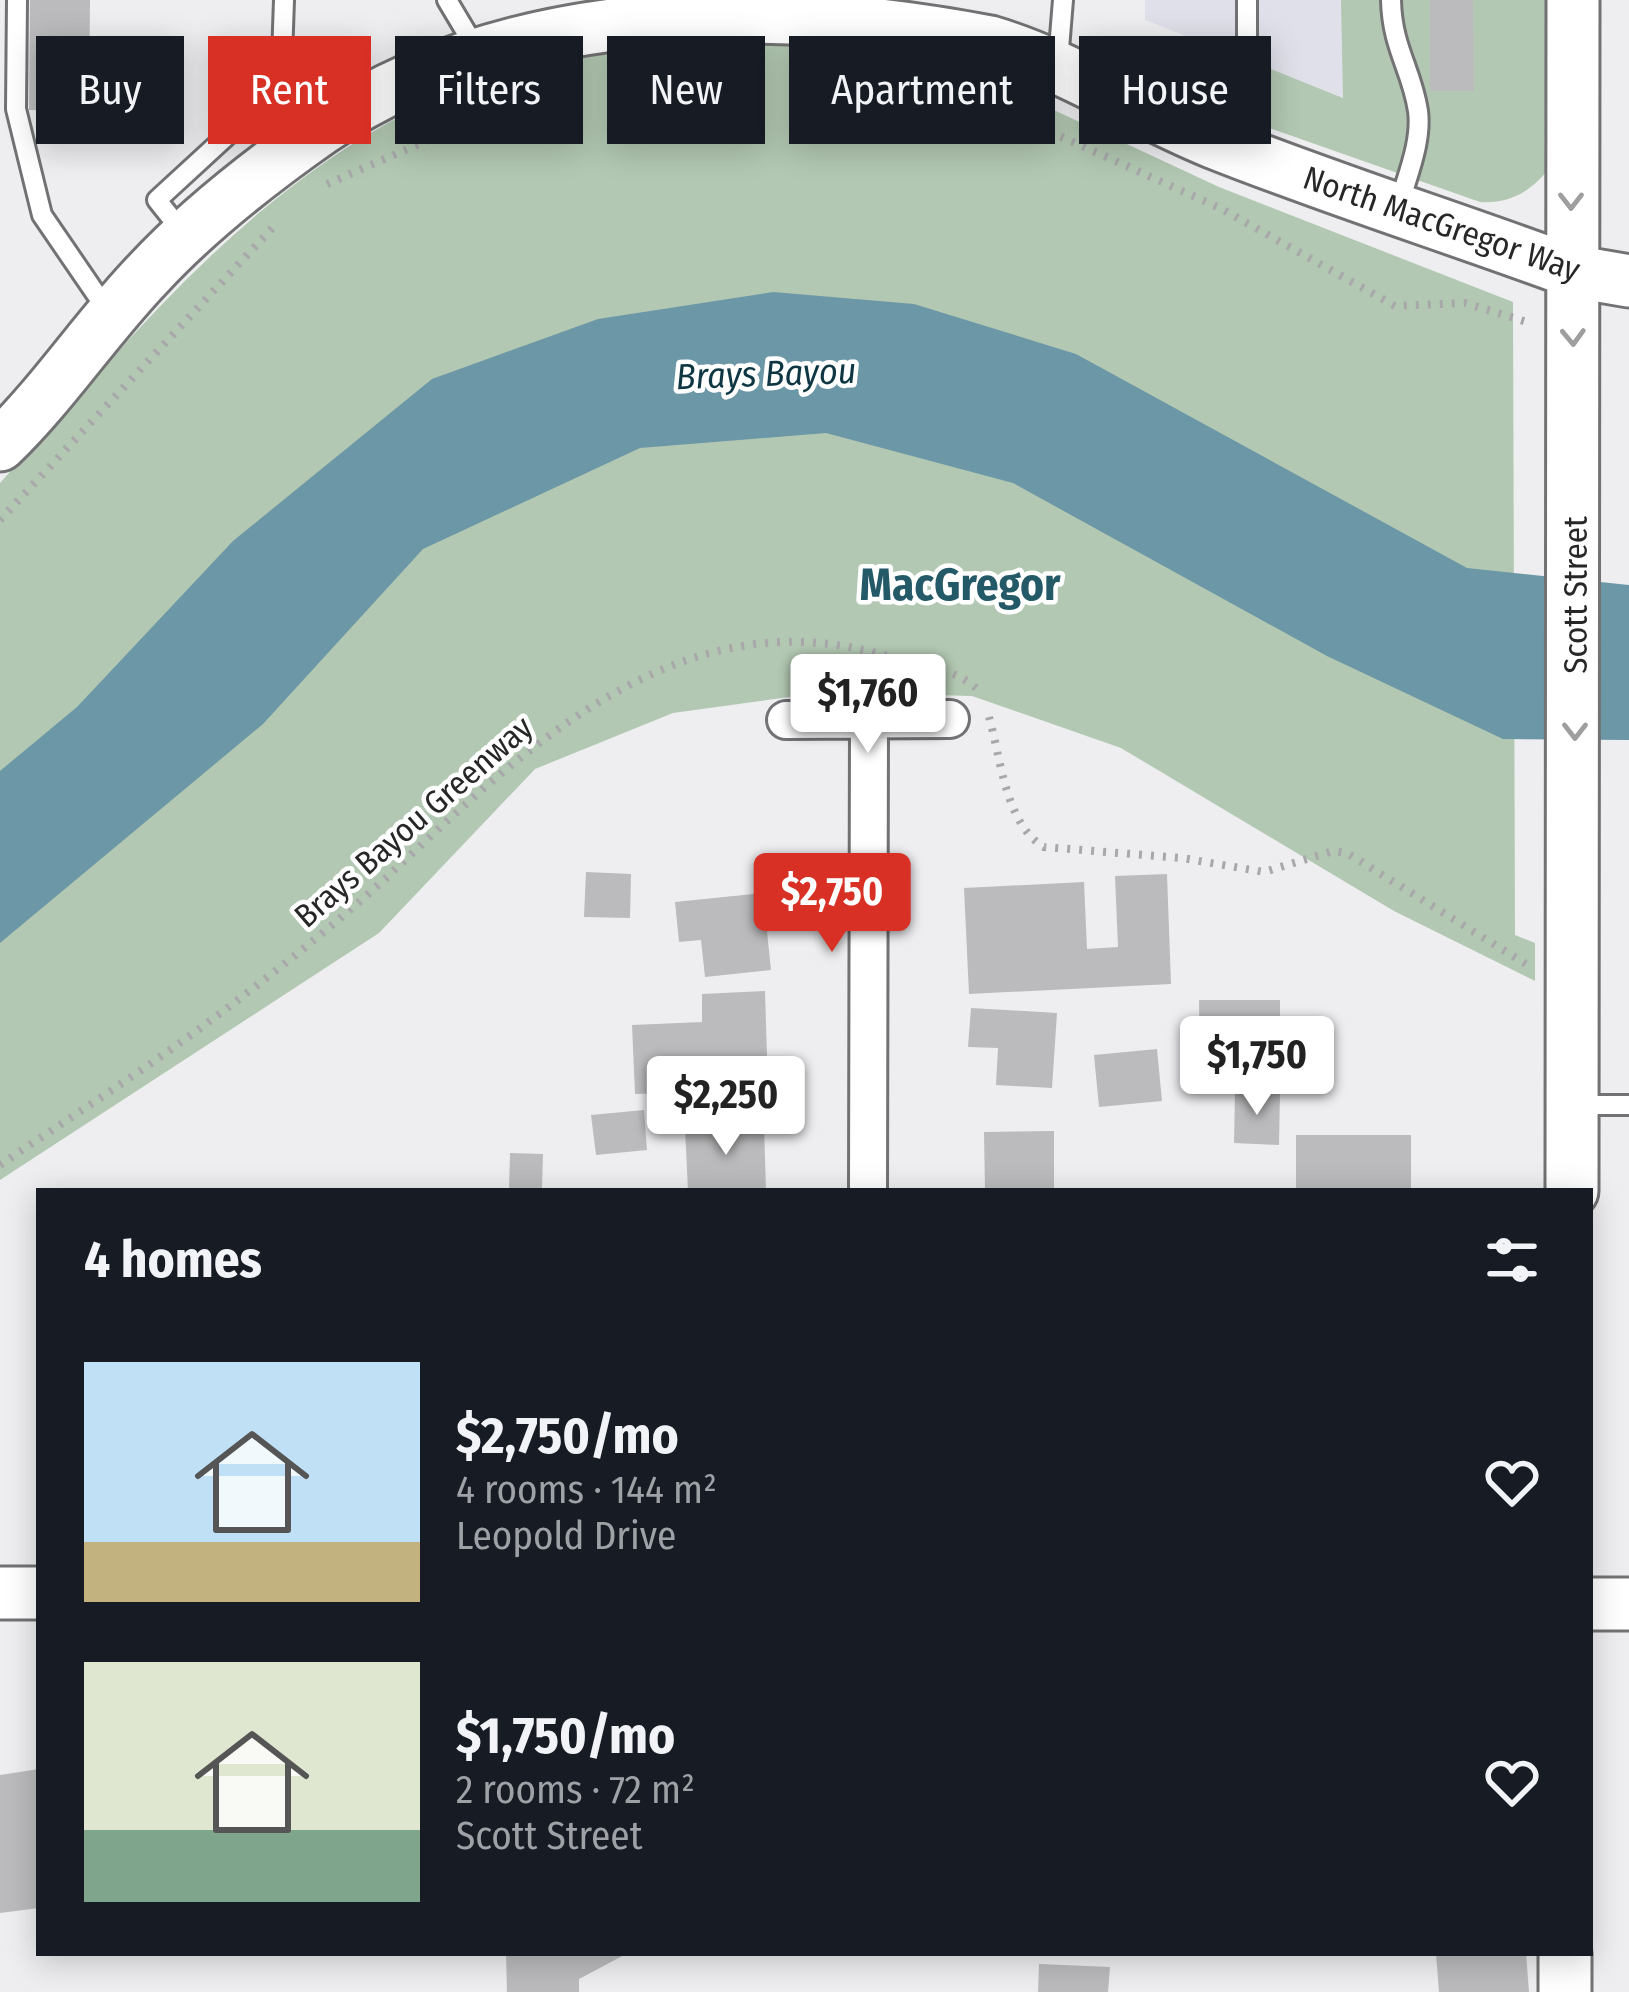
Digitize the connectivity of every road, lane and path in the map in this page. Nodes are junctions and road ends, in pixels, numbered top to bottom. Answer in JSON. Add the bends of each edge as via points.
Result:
{"nodes":[{"id":1,"x":17,"y":0,"type":"edge"},
{"id":2,"x":447,"y":0,"type":"edge"},
{"id":3,"x":1063,"y":0,"type":"edge"},
{"id":4,"x":1247,"y":0,"type":"edge"},
{"id":5,"x":1391,"y":0,"type":"edge"},
{"id":6,"x":1573,"y":0,"type":"edge"},
{"id":7,"x":284,"y":4,"type":"edge"},
{"id":8,"x":777,"y":5,"type":"edge"},
{"id":9,"x":282,"y":36,"type":"edge"},
{"id":10,"x":468,"y":36,"type":"edge"},
{"id":11,"x":523,"y":36,"type":"edge"},
{"id":12,"x":1247,"y":36,"type":"edge"},
{"id":13,"x":1058,"y":72,"type":"junction"},
{"id":14,"x":1079,"y":82,"type":"edge"},
{"id":15,"x":395,"y":105,"type":"edge"},
{"id":16,"x":1055,"y":134,"type":"edge"},
{"id":17,"x":395,"y":137,"type":"edge"},
{"id":18,"x":217,"y":144,"type":"edge"},
{"id":19,"x":305,"y":144,"type":"edge"},
{"id":20,"x":1217,"y":144,"type":"edge"},
{"id":21,"x":314,"y":164,"type":"junction"},
{"id":22,"x":1398,"y":210,"type":"junction"},
{"id":23,"x":290,"y":212,"type":"dead end"},
{"id":24,"x":187,"y":238,"type":"junction"},
{"id":25,"x":1571,"y":271,"type":"junction"},
{"id":26,"x":1629,"y":281,"type":"edge"},
{"id":27,"x":111,"y":316,"type":"junction"},
{"id":28,"x":1537,"y":326,"type":"dead end"},
{"id":29,"x":4,"y":432,"type":"edge"},
{"id":30,"x":0,"y":520,"type":"edge"},
{"id":31,"x":950,"y":719,"type":"dead end"},
{"id":32,"x":786,"y":720,"type":"dead end"},
{"id":33,"x":868,"y":720,"type":"junction"},
{"id":34,"x":1558,"y":956,"type":"junction"},
{"id":35,"x":1573,"y":1105,"type":"junction"},
{"id":36,"x":1629,"y":1105,"type":"edge"},
{"id":37,"x":0,"y":1165,"type":"edge"},
{"id":38,"x":868,"y":1188,"type":"edge"},
{"id":39,"x":1572,"y":1188,"type":"edge"},
{"id":40,"x":0,"y":1593,"type":"edge"},
{"id":41,"x":36,"y":1593,"type":"edge"},
{"id":42,"x":1593,"y":1604,"type":"edge"},
{"id":43,"x":1629,"y":1604,"type":"edge"},
{"id":44,"x":1565,"y":1956,"type":"edge"},
{"id":45,"x":1565,"y":1992,"type":"edge"}],
"edges":[{"from":1,"to":27,"type":"lane","via":[[16,109],[42,215]]},
{"from":2,"to":10,"type":"lane"},
{"from":3,"to":13,"type":"lane"},
{"from":4,"to":12,"type":"lane"},
{"from":5,"to":22,"type":"lane","via":[[1392,32],[1418,111]]},
{"from":6,"to":25,"type":"main road","name":"Scott Street","one_way":true},
{"from":7,"to":9,"type":"lane"},
{"from":8,"to":11,"type":"main road","name":"North MacGregor Way","via":[[709,5]]},
{"from":8,"to":13,"type":"main road","name":"North MacGregor Way","via":[[864,14],[993,43]]},
{"from":13,"to":14,"type":"main road","name":"North MacGregor Way"},
{"from":15,"to":21,"type":"main road","name":"North MacGregor Way"},
{"from":16,"to":28,"type":"path","via":[[1220,208],[1395,306],[1465,303]]},
{"from":17,"to":21,"type":"path"},
{"from":18,"to":24,"type":"lane","via":[[157,200]]},
{"from":19,"to":21,"type":"lane"},
{"from":20,"to":22,"type":"main road","name":"North MacGregor Way"},
{"from":21,"to":24,"type":"main road","name":"North MacGregor Way"},
{"from":22,"to":25,"type":"main road","name":"North MacGregor Way"},
{"from":23,"to":30,"type":"path"},
{"from":24,"to":27,"type":"main road","name":"North MacGregor Way"},
{"from":25,"to":26,"type":"main road","name":"North MacGregor Way"},
{"from":25,"to":34,"type":"main road","name":"Scott Street","one_way":true,"via":[[1575,404]]},
{"from":27,"to":29,"type":"main road","name":"North MacGregor Way"},
{"from":31,"to":33,"type":"street"},
{"from":32,"to":33,"type":"street"},
{"from":33,"to":38,"type":"street"},
{"from":34,"to":35,"type":"main road","name":"Scott Street"},
{"from":34,"to":37,"type":"path","name":"Brays Bayou Greenway","via":[[1509,958],[1347,853],[1264,872],[1044,847],[1018,820],[972,682],[835,641],[756,641],[659,672],[533,744],[237,1001]]},
{"from":35,"to":36,"type":"lane"},
{"from":35,"to":39,"type":"main road","name":"Scott Street"},
{"from":40,"to":41,"type":"main road"},
{"from":42,"to":43,"type":"main road"},
{"from":44,"to":45,"type":"main road"}]}
